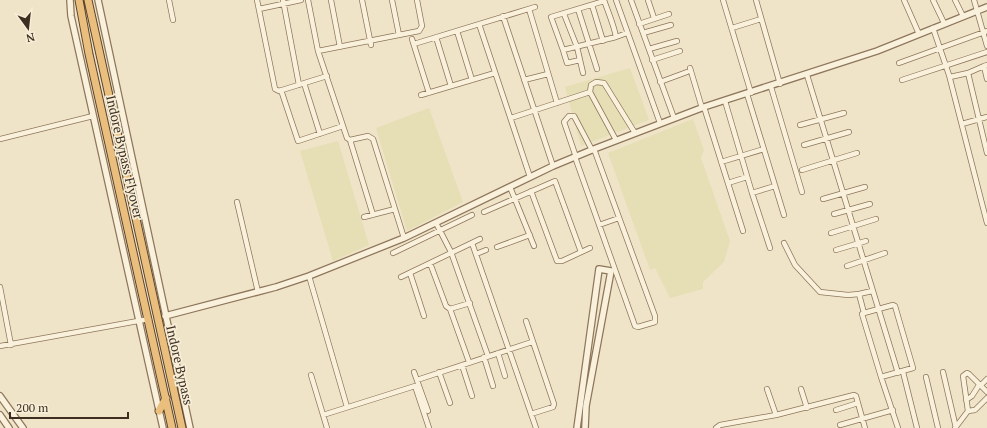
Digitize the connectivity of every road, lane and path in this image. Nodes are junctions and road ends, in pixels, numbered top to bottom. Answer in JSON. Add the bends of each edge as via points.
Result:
{"nodes":[{"id":1,"x":70,"y":0,"type":"edge"},
{"id":2,"x":79,"y":0,"type":"edge"},
{"id":3,"x":88,"y":0,"type":"edge"},
{"id":4,"x":98,"y":0,"type":"edge"},
{"id":5,"x":169,"y":0,"type":"edge"},
{"id":6,"x":257,"y":0,"type":"edge"},
{"id":7,"x":301,"y":0,"type":"edge"},
{"id":8,"x":308,"y":0,"type":"edge"},
{"id":9,"x":331,"y":0,"type":"edge"},
{"id":10,"x":362,"y":0,"type":"edge"},
{"id":11,"x":392,"y":0,"type":"edge"},
{"id":12,"x":418,"y":0,"type":"edge"},
{"id":13,"x":616,"y":0,"type":"edge"},
{"id":14,"x":631,"y":0,"type":"edge"},
{"id":15,"x":648,"y":0,"type":"edge"},
{"id":16,"x":723,"y":0,"type":"edge"},
{"id":17,"x":756,"y":0,"type":"edge"},
{"id":18,"x":904,"y":0,"type":"edge"},
{"id":19,"x":933,"y":0,"type":"edge"},
{"id":20,"x":955,"y":0,"type":"edge"},
{"id":21,"x":974,"y":0,"type":"edge"},
{"id":22,"x":604,"y":1,"type":"edge"},
{"id":23,"x":283,"y":2,"type":"edge"},
{"id":24,"x":592,"y":5,"type":"junction"},
{"id":25,"x":535,"y":7,"type":"dead end"},
{"id":26,"x":987,"y":7,"type":"edge"},
{"id":27,"x":259,"y":9,"type":"junction"},
{"id":28,"x":529,"y":9,"type":"junction"},
{"id":29,"x":578,"y":9,"type":"junction"},
{"id":30,"x":977,"y":10,"type":"junction"},
{"id":31,"x":564,"y":14,"type":"junction"},
{"id":32,"x":669,"y":14,"type":"dead end"},
{"id":33,"x":503,"y":16,"type":"junction"},
{"id":34,"x":963,"y":16,"type":"junction"},
{"id":35,"x":654,"y":18,"type":"junction"},
{"id":36,"x":762,"y":19,"type":"junction"},
{"id":37,"x":173,"y":20,"type":"dead end"},
{"id":38,"x":944,"y":23,"type":"junction"},
{"id":39,"x":479,"y":24,"type":"junction"},
{"id":40,"x":639,"y":24,"type":"junction"},
{"id":41,"x":670,"y":25,"type":"dead end"},
{"id":42,"x":732,"y":28,"type":"junction"},
{"id":43,"x":933,"y":28,"type":"junction"},
{"id":44,"x":457,"y":31,"type":"junction"},
{"id":45,"x":985,"y":32,"type":"edge"},
{"id":46,"x":627,"y":33,"type":"junction"},
{"id":47,"x":643,"y":33,"type":"junction"},
{"id":48,"x":919,"y":34,"type":"junction"},
{"id":49,"x":399,"y":35,"type":"junction"},
{"id":50,"x":436,"y":37,"type":"junction"},
{"id":51,"x":616,"y":37,"type":"junction"},
{"id":52,"x":603,"y":40,"type":"junction"},
{"id":53,"x":677,"y":41,"type":"dead end"},
{"id":54,"x":371,"y":43,"type":"junction"},
{"id":55,"x":590,"y":44,"type":"junction"},
{"id":56,"x":987,"y":46,"type":"edge"},
{"id":57,"x":340,"y":47,"type":"junction"},
{"id":58,"x":577,"y":47,"type":"junction"},
{"id":59,"x":649,"y":49,"type":"junction"},
{"id":60,"x":940,"y":49,"type":"junction"},
{"id":61,"x":563,"y":50,"type":"junction"},
{"id":62,"x":680,"y":51,"type":"dead end"},
{"id":63,"x":318,"y":52,"type":"junction"},
{"id":64,"x":987,"y":52,"type":"edge"},
{"id":65,"x":580,"y":60,"type":"junction"},
{"id":66,"x":652,"y":60,"type":"junction"},
{"id":67,"x":899,"y":63,"type":"dead end"},
{"id":68,"x":946,"y":64,"type":"junction"},
{"id":69,"x":985,"y":66,"type":"edge"},
{"id":70,"x":597,"y":69,"type":"dead end"},
{"id":71,"x":495,"y":73,"type":"junction"},
{"id":72,"x":584,"y":73,"type":"dead end"},
{"id":73,"x":968,"y":73,"type":"junction"},
{"id":74,"x":548,"y":74,"type":"junction"},
{"id":75,"x":807,"y":75,"type":"junction"},
{"id":76,"x":327,"y":76,"type":"junction"},
{"id":77,"x":950,"y":77,"type":"junction"},
{"id":78,"x":987,"y":79,"type":"edge"},
{"id":79,"x":472,"y":80,"type":"junction"},
{"id":80,"x":524,"y":80,"type":"junction"},
{"id":81,"x":902,"y":80,"type":"dead end"},
{"id":82,"x":660,"y":82,"type":"junction"},
{"id":83,"x":302,"y":84,"type":"junction"},
{"id":84,"x":780,"y":84,"type":"junction"},
{"id":85,"x":452,"y":86,"type":"junction"},
{"id":86,"x":771,"y":87,"type":"junction"},
{"id":87,"x":281,"y":90,"type":"junction"},
{"id":88,"x":590,"y":92,"type":"junction"},
{"id":89,"x":429,"y":93,"type":"junction"},
{"id":90,"x":749,"y":93,"type":"junction"},
{"id":91,"x":421,"y":95,"type":"dead end"},
{"id":92,"x":726,"y":101,"type":"junction"},
{"id":93,"x":557,"y":103,"type":"junction"},
{"id":94,"x":703,"y":107,"type":"junction"},
{"id":95,"x":535,"y":111,"type":"junction"},
{"id":96,"x":844,"y":113,"type":"dead end"},
{"id":97,"x":94,"y":116,"type":"junction"},
{"id":98,"x":987,"y":117,"type":"edge"},
{"id":99,"x":511,"y":118,"type":"junction"},
{"id":100,"x":674,"y":118,"type":"junction"},
{"id":101,"x":820,"y":119,"type":"junction"},
{"id":102,"x":979,"y":119,"type":"junction"},
{"id":103,"x":660,"y":123,"type":"junction"},
{"id":104,"x":962,"y":124,"type":"junction"},
{"id":105,"x":800,"y":125,"type":"dead end"},
{"id":106,"x":343,"y":126,"type":"junction"},
{"id":107,"x":849,"y":132,"type":"dead end"},
{"id":108,"x":635,"y":133,"type":"junction"},
{"id":109,"x":320,"y":134,"type":"junction"},
{"id":110,"x":0,"y":138,"type":"edge"},
{"id":111,"x":826,"y":138,"type":"junction"},
{"id":112,"x":350,"y":140,"type":"junction"},
{"id":113,"x":616,"y":140,"type":"junction"},
{"id":114,"x":804,"y":145,"type":"dead end"},
{"id":115,"x":593,"y":149,"type":"junction"},
{"id":116,"x":764,"y":149,"type":"junction"},
{"id":117,"x":857,"y":153,"type":"dead end"},
{"id":118,"x":987,"y":153,"type":"edge"},
{"id":119,"x":741,"y":156,"type":"junction"},
{"id":120,"x":575,"y":157,"type":"junction"},
{"id":121,"x":833,"y":161,"type":"junction"},
{"id":122,"x":721,"y":162,"type":"junction"},
{"id":123,"x":553,"y":166,"type":"junction"},
{"id":124,"x":802,"y":170,"type":"dead end"},
{"id":125,"x":530,"y":177,"type":"junction"},
{"id":126,"x":747,"y":177,"type":"junction"},
{"id":127,"x":728,"y":183,"type":"junction"},
{"id":128,"x":775,"y":186,"type":"junction"},
{"id":129,"x":510,"y":187,"type":"junction"},
{"id":130,"x":865,"y":188,"type":"dead end"},
{"id":131,"x":531,"y":191,"type":"junction"},
{"id":132,"x":802,"y":192,"type":"dead end"},
{"id":133,"x":752,"y":193,"type":"junction"},
{"id":134,"x":843,"y":194,"type":"junction"},
{"id":135,"x":515,"y":198,"type":"junction"},
{"id":136,"x":823,"y":199,"type":"dead end"},
{"id":137,"x":238,"y":202,"type":"dead end"},
{"id":138,"x":870,"y":204,"type":"dead end"},
{"id":139,"x":395,"y":209,"type":"junction"},
{"id":140,"x":848,"y":210,"type":"junction"},
{"id":141,"x":484,"y":212,"type":"dead end"},
{"id":142,"x":986,"y":212,"type":"edge"},
{"id":143,"x":834,"y":214,"type":"dead end"},
{"id":144,"x":372,"y":215,"type":"junction"},
{"id":145,"x":472,"y":215,"type":"dead end"},
{"id":146,"x":784,"y":215,"type":"dead end"},
{"id":147,"x":364,"y":217,"type":"dead end"},
{"id":148,"x":619,"y":218,"type":"junction"},
{"id":149,"x":876,"y":219,"type":"dead end"},
{"id":150,"x":436,"y":223,"type":"junction"},
{"id":151,"x":987,"y":223,"type":"edge"},
{"id":152,"x":599,"y":225,"type":"junction"},
{"id":153,"x":853,"y":226,"type":"junction"},
{"id":154,"x":440,"y":231,"type":"junction"},
{"id":155,"x":743,"y":231,"type":"dead end"},
{"id":156,"x":831,"y":233,"type":"dead end"},
{"id":157,"x":530,"y":235,"type":"junction"},
{"id":158,"x":404,"y":238,"type":"junction"},
{"id":159,"x":480,"y":239,"type":"dead end"},
{"id":160,"x":866,"y":241,"type":"dead end"},
{"id":161,"x":784,"y":242,"type":"dead end"},
{"id":162,"x":472,"y":243,"type":"junction"},
{"id":163,"x":858,"y":243,"type":"junction"},
{"id":164,"x":534,"y":246,"type":"dead end"},
{"id":165,"x":497,"y":247,"type":"dead end"},
{"id":166,"x":590,"y":248,"type":"dead end"},
{"id":167,"x":770,"y":248,"type":"dead end"},
{"id":168,"x":486,"y":250,"type":"dead end"},
{"id":169,"x":836,"y":250,"type":"dead end"},
{"id":170,"x":451,"y":252,"type":"junction"},
{"id":171,"x":581,"y":252,"type":"junction"},
{"id":172,"x":393,"y":253,"type":"dead end"},
{"id":173,"x":885,"y":253,"type":"dead end"},
{"id":174,"x":476,"y":254,"type":"junction"},
{"id":175,"x":863,"y":259,"type":"junction"},
{"id":176,"x":430,"y":263,"type":"junction"},
{"id":177,"x":847,"y":266,"type":"dead end"},
{"id":178,"x":410,"y":274,"type":"junction"},
{"id":179,"x":309,"y":276,"type":"junction"},
{"id":180,"x":401,"y":277,"type":"dead end"},
{"id":181,"x":0,"y":287,"type":"edge"},
{"id":182,"x":872,"y":291,"type":"junction"},
{"id":183,"x":258,"y":292,"type":"junction"},
{"id":184,"x":859,"y":294,"type":"junction"},
{"id":185,"x":470,"y":303,"type":"junction"},
{"id":186,"x":155,"y":308,"type":"joint"},
{"id":187,"x":450,"y":309,"type":"junction"},
{"id":188,"x":878,"y":309,"type":"junction"},
{"id":189,"x":864,"y":313,"type":"junction"},
{"id":190,"x":165,"y":316,"type":"junction"},
{"id":191,"x":424,"y":316,"type":"dead end"},
{"id":192,"x":149,"y":319,"type":"junction"},
{"id":193,"x":526,"y":321,"type":"dead end"},
{"id":194,"x":138,"y":322,"type":"junction"},
{"id":195,"x":532,"y":342,"type":"junction"},
{"id":196,"x":11,"y":345,"type":"junction"},
{"id":197,"x":0,"y":346,"type":"edge"},
{"id":198,"x":510,"y":350,"type":"junction"},
{"id":199,"x":498,"y":353,"type":"junction"},
{"id":200,"x":486,"y":357,"type":"junction"},
{"id":201,"x":469,"y":362,"type":"junction"},
{"id":202,"x":462,"y":365,"type":"junction"},
{"id":203,"x":414,"y":372,"type":"dead end"},
{"id":204,"x":439,"y":372,"type":"junction"},
{"id":205,"x":900,"y":372,"type":"junction"},
{"id":206,"x":943,"y":372,"type":"dead end"},
{"id":207,"x":311,"y":375,"type":"dead end"},
{"id":208,"x":505,"y":376,"type":"dead end"},
{"id":209,"x":881,"y":377,"type":"junction"},
{"id":210,"x":926,"y":377,"type":"dead end"},
{"id":211,"x":987,"y":379,"type":"edge"},
{"id":212,"x":417,"y":380,"type":"junction"},
{"id":213,"x":980,"y":385,"type":"junction"},
{"id":214,"x":493,"y":386,"type":"dead end"},
{"id":215,"x":181,"y":388,"type":"junction"},
{"id":216,"x":767,"y":389,"type":"dead end"},
{"id":217,"x":801,"y":389,"type":"dead end"},
{"id":218,"x":173,"y":390,"type":"junction"},
{"id":219,"x":987,"y":392,"type":"edge"},
{"id":220,"x":0,"y":396,"type":"edge"},
{"id":221,"x":472,"y":396,"type":"dead end"},
{"id":222,"x":166,"y":398,"type":"junction"},
{"id":223,"x":987,"y":398,"type":"edge"},
{"id":224,"x":966,"y":400,"type":"junction"},
{"id":225,"x":450,"y":403,"type":"dead end"},
{"id":226,"x":858,"y":403,"type":"junction"},
{"id":227,"x":348,"y":407,"type":"junction"},
{"id":228,"x":807,"y":408,"type":"junction"},
{"id":229,"x":836,"y":410,"type":"dead end"},
{"id":230,"x":893,"y":410,"type":"junction"},
{"id":231,"x":159,"y":411,"type":"junction"},
{"id":232,"x":428,"y":411,"type":"dead end"},
{"id":233,"x":968,"y":411,"type":"junction"},
{"id":234,"x":532,"y":414,"type":"junction"},
{"id":235,"x":0,"y":415,"type":"edge"},
{"id":236,"x":323,"y":415,"type":"junction"},
{"id":237,"x":776,"y":415,"type":"junction"},
{"id":238,"x":862,"y":419,"type":"junction"},
{"id":239,"x":840,"y":425,"type":"dead end"},
{"id":240,"x":9,"y":428,"type":"edge"},
{"id":241,"x":22,"y":428,"type":"edge"},
{"id":242,"x":163,"y":428,"type":"edge"},
{"id":243,"x":172,"y":428,"type":"edge"},
{"id":244,"x":182,"y":428,"type":"edge"},
{"id":245,"x":190,"y":428,"type":"edge"},
{"id":246,"x":327,"y":428,"type":"edge"},
{"id":247,"x":429,"y":428,"type":"edge"},
{"id":248,"x":536,"y":428,"type":"edge"},
{"id":249,"x":577,"y":428,"type":"edge"},
{"id":250,"x":585,"y":428,"type":"edge"},
{"id":251,"x":716,"y":428,"type":"edge"},
{"id":252,"x":865,"y":428,"type":"edge"},
{"id":253,"x":897,"y":428,"type":"edge"},
{"id":254,"x":917,"y":428,"type":"edge"},
{"id":255,"x":938,"y":428,"type":"edge"},
{"id":256,"x":955,"y":428,"type":"edge"}],
"edges":[{"from":1,"to":97,"type":"street"},
{"from":2,"to":192,"type":"highway","name":"Indore Bypass Flyover"},
{"from":3,"to":186,"type":"highway","name":"Indore Bypass Flyover"},
{"from":4,"to":190,"type":"street"},
{"from":5,"to":37,"type":"street"},
{"from":6,"to":27,"type":"street"},
{"from":7,"to":23,"type":"street"},
{"from":8,"to":63,"type":"street"},
{"from":9,"to":57,"type":"street"},
{"from":10,"to":54,"type":"street"},
{"from":11,"to":49,"type":"street"},
{"from":12,"to":49,"type":"street","via":[[421,29]]},
{"from":13,"to":46,"type":"street"},
{"from":14,"to":40,"type":"street"},
{"from":15,"to":35,"type":"street"},
{"from":16,"to":42,"type":"street"},
{"from":17,"to":36,"type":"street"},
{"from":18,"to":48,"type":"street"},
{"from":19,"to":38,"type":"street"},
{"from":20,"to":34,"type":"street"},
{"from":21,"to":30,"type":"street"},
{"from":22,"to":24,"type":"street"},
{"from":22,"to":51,"type":"street"},
{"from":23,"to":27,"type":"street"},
{"from":23,"to":83,"type":"street"},
{"from":24,"to":29,"type":"street"},
{"from":24,"to":52,"type":"street"},
{"from":25,"to":28,"type":"street"},
{"from":26,"to":30,"type":"street"},
{"from":27,"to":87,"type":"street","via":[[275,89]]},
{"from":28,"to":33,"type":"street"},
{"from":28,"to":74,"type":"street"},
{"from":29,"to":31,"type":"street"},
{"from":29,"to":55,"type":"street"},
{"from":30,"to":34,"type":"street"},
{"from":30,"to":45,"type":"street"},
{"from":31,"to":58,"type":"street"},
{"from":31,"to":61,"type":"street","via":[[551,17]]},
{"from":32,"to":35,"type":"street"},
{"from":33,"to":39,"type":"street"},
{"from":33,"to":80,"type":"street"},
{"from":34,"to":38,"type":"street"},
{"from":35,"to":40,"type":"street"},
{"from":36,"to":42,"type":"street"},
{"from":36,"to":84,"type":"street"},
{"from":38,"to":43,"type":"street"},
{"from":39,"to":44,"type":"street"},
{"from":39,"to":71,"type":"street"},
{"from":40,"to":47,"type":"street"},
{"from":41,"to":47,"type":"street"},
{"from":42,"to":90,"type":"street"},
{"from":43,"to":48,"type":"street"},
{"from":43,"to":60,"type":"street"},
{"from":44,"to":50,"type":"street"},
{"from":44,"to":79,"type":"street"},
{"from":45,"to":56,"type":"street"},
{"from":45,"to":60,"type":"street"},
{"from":46,"to":51,"type":"street"},
{"from":46,"to":103,"type":"street"},
{"from":47,"to":59,"type":"street"},
{"from":48,"to":75,"type":"street"},
{"from":49,"to":54,"type":"street"},
{"from":50,"to":85,"type":"street"},
{"from":50,"to":89,"type":"street","via":[[413,41]]},
{"from":51,"to":52,"type":"street"},
{"from":52,"to":55,"type":"street"},
{"from":53,"to":59,"type":"street"},
{"from":54,"to":57,"type":"street"},
{"from":55,"to":58,"type":"street"},
{"from":55,"to":70,"type":"street"},
{"from":57,"to":63,"type":"street"},
{"from":58,"to":61,"type":"street"},
{"from":58,"to":65,"type":"street"},
{"from":59,"to":66,"type":"street"},
{"from":60,"to":67,"type":"street"},
{"from":60,"to":68,"type":"street"},
{"from":61,"to":65,"type":"street","via":[[567,63]]},
{"from":62,"to":66,"type":"street"},
{"from":63,"to":76,"type":"street"},
{"from":64,"to":68,"type":"street"},
{"from":65,"to":72,"type":"street"},
{"from":66,"to":82,"type":"street"},
{"from":68,"to":77,"type":"street"},
{"from":68,"to":81,"type":"street"},
{"from":69,"to":73,"type":"street"},
{"from":69,"to":78,"type":"street"},
{"from":71,"to":79,"type":"street"},
{"from":71,"to":99,"type":"street"},
{"from":73,"to":77,"type":"street"},
{"from":73,"to":102,"type":"street"},
{"from":74,"to":80,"type":"street"},
{"from":74,"to":93,"type":"street"},
{"from":75,"to":84,"type":"street"},
{"from":75,"to":101,"type":"street"},
{"from":76,"to":83,"type":"street"},
{"from":76,"to":106,"type":"street"},
{"from":77,"to":104,"type":"street"},
{"from":79,"to":85,"type":"street"},
{"from":80,"to":95,"type":"street"},
{"from":82,"to":94,"type":"street","via":[[689,70]]},
{"from":82,"to":100,"type":"street"},
{"from":83,"to":87,"type":"street"},
{"from":83,"to":109,"type":"street"},
{"from":84,"to":86,"type":"street"},
{"from":85,"to":89,"type":"street"},
{"from":86,"to":90,"type":"street"},
{"from":86,"to":132,"type":"street"},
{"from":87,"to":109,"type":"street","via":[[296,139],[301,141]]},
{"from":88,"to":93,"type":"street"},
{"from":88,"to":108,"type":"street","via":[[591,85],[596,82],[604,83]]},
{"from":88,"to":113,"type":"street"},
{"from":89,"to":91,"type":"street"},
{"from":90,"to":92,"type":"street"},
{"from":90,"to":116,"type":"street"},
{"from":92,"to":94,"type":"street"},
{"from":92,"to":119,"type":"street"},
{"from":93,"to":95,"type":"street"},
{"from":94,"to":100,"type":"street"},
{"from":94,"to":122,"type":"street"},
{"from":95,"to":99,"type":"street"},
{"from":95,"to":123,"type":"street"},
{"from":96,"to":101,"type":"street"},
{"from":97,"to":110,"type":"street"},
{"from":97,"to":194,"type":"street"},
{"from":98,"to":102,"type":"street"},
{"from":99,"to":125,"type":"street"},
{"from":100,"to":103,"type":"street"},
{"from":101,"to":105,"type":"street"},
{"from":101,"to":111,"type":"street"},
{"from":102,"to":104,"type":"street"},
{"from":102,"to":118,"type":"street"},
{"from":103,"to":108,"type":"street"},
{"from":104,"to":142,"type":"street"},
{"from":106,"to":109,"type":"street"},
{"from":106,"to":112,"type":"street"},
{"from":107,"to":111,"type":"street"},
{"from":108,"to":113,"type":"street"},
{"from":111,"to":114,"type":"street"},
{"from":111,"to":121,"type":"street"},
{"from":112,"to":139,"type":"street","via":[[372,137]]},
{"from":112,"to":144,"type":"street"},
{"from":113,"to":115,"type":"street"},
{"from":115,"to":120,"type":"street"},
{"from":115,"to":120,"type":"street","via":[[574,116],[569,116],[564,122]]},
{"from":115,"to":148,"type":"street"},
{"from":116,"to":119,"type":"street"},
{"from":116,"to":128,"type":"street"},
{"from":117,"to":121,"type":"street"},
{"from":119,"to":122,"type":"street"},
{"from":119,"to":126,"type":"street"},
{"from":120,"to":123,"type":"street"},
{"from":120,"to":152,"type":"street"},
{"from":121,"to":124,"type":"street"},
{"from":121,"to":134,"type":"street"},
{"from":122,"to":127,"type":"street"},
{"from":123,"to":125,"type":"street"},
{"from":125,"to":129,"type":"street"},
{"from":126,"to":127,"type":"street"},
{"from":126,"to":133,"type":"street"},
{"from":127,"to":155,"type":"street"},
{"from":128,"to":133,"type":"street"},
{"from":128,"to":146,"type":"street"},
{"from":129,"to":135,"type":"street"},
{"from":129,"to":150,"type":"street"},
{"from":130,"to":134,"type":"street"},
{"from":131,"to":135,"type":"street"},
{"from":131,"to":171,"type":"street","via":[[557,261]]},
{"from":131,"to":171,"type":"street","via":[[555,181]]},
{"from":133,"to":167,"type":"street"},
{"from":134,"to":136,"type":"street"},
{"from":134,"to":140,"type":"street"},
{"from":135,"to":141,"type":"street"},
{"from":135,"to":157,"type":"street"},
{"from":137,"to":183,"type":"street"},
{"from":138,"to":140,"type":"street"},
{"from":139,"to":144,"type":"street"},
{"from":139,"to":158,"type":"street"},
{"from":140,"to":143,"type":"street"},
{"from":140,"to":153,"type":"street"},
{"from":142,"to":151,"type":"street"},
{"from":144,"to":147,"type":"street"},
{"from":145,"to":154,"type":"street"},
{"from":148,"to":152,"type":"street"},
{"from":148,"to":152,"type":"street","via":[[655,322],[635,326]]},
{"from":149,"to":153,"type":"street"},
{"from":150,"to":154,"type":"street"},
{"from":150,"to":158,"type":"street"},
{"from":153,"to":156,"type":"street"},
{"from":153,"to":163,"type":"street"},
{"from":154,"to":170,"type":"street"},
{"from":154,"to":172,"type":"street"},
{"from":157,"to":164,"type":"street"},
{"from":157,"to":165,"type":"street"},
{"from":158,"to":179,"type":"street"},
{"from":159,"to":162,"type":"street"},
{"from":160,"to":163,"type":"street"},
{"from":161,"to":184,"type":"street","via":[[796,265],[820,292]]},
{"from":162,"to":170,"type":"street"},
{"from":162,"to":174,"type":"street"},
{"from":163,"to":169,"type":"street"},
{"from":163,"to":175,"type":"street"},
{"from":166,"to":171,"type":"street"},
{"from":168,"to":174,"type":"street"},
{"from":170,"to":176,"type":"street"},
{"from":170,"to":185,"type":"street"},
{"from":173,"to":175,"type":"street"},
{"from":174,"to":198,"type":"street"},
{"from":175,"to":177,"type":"street"},
{"from":175,"to":182,"type":"street"},
{"from":176,"to":178,"type":"street"},
{"from":176,"to":187,"type":"street","via":[[446,306]]},
{"from":178,"to":180,"type":"street"},
{"from":178,"to":191,"type":"street"},
{"from":179,"to":183,"type":"street"},
{"from":179,"to":227,"type":"street"},
{"from":181,"to":196,"type":"street"},
{"from":182,"to":184,"type":"street"},
{"from":182,"to":188,"type":"street"},
{"from":183,"to":190,"type":"street"},
{"from":184,"to":189,"type":"street"},
{"from":185,"to":187,"type":"street"},
{"from":185,"to":200,"type":"street"},
{"from":186,"to":218,"type":"highway","name":"Indore Bypass"},
{"from":187,"to":201,"type":"street"},
{"from":188,"to":189,"type":"street"},
{"from":188,"to":205,"type":"street"},
{"from":188,"to":205,"type":"street","via":[[895,306],[914,367]]},
{"from":189,"to":209,"type":"street","via":[[862,314]]},
{"from":190,"to":215,"type":"street"},
{"from":192,"to":194,"type":"street"},
{"from":192,"to":222,"type":"highway","name":"Indore Bypass"},
{"from":193,"to":195,"type":"street"},
{"from":194,"to":196,"type":"street"},
{"from":194,"to":231,"type":"street"},
{"from":195,"to":198,"type":"street"},
{"from":195,"to":234,"type":"street","via":[[554,404],[553,407]]},
{"from":196,"to":197,"type":"street"},
{"from":198,"to":199,"type":"street"},
{"from":198,"to":234,"type":"street"},
{"from":199,"to":200,"type":"street"},
{"from":199,"to":208,"type":"street"},
{"from":200,"to":201,"type":"street"},
{"from":200,"to":214,"type":"street"},
{"from":201,"to":202,"type":"street"},
{"from":202,"to":204,"type":"street"},
{"from":202,"to":221,"type":"street"},
{"from":203,"to":212,"type":"street"},
{"from":204,"to":212,"type":"street"},
{"from":204,"to":225,"type":"street"},
{"from":205,"to":209,"type":"street"},
{"from":205,"to":254,"type":"street"},
{"from":206,"to":256,"type":"street"},
{"from":207,"to":236,"type":"street"},
{"from":209,"to":230,"type":"street"},
{"from":210,"to":255,"type":"street"},
{"from":211,"to":213,"type":"street"},
{"from":212,"to":232,"type":"street"},
{"from":213,"to":219,"type":"street"},
{"from":213,"to":224,"type":"street"},
{"from":213,"to":224,"type":"street","via":[[969,374],[963,376]]},
{"from":215,"to":218,"type":"highway"},
{"from":215,"to":245,"type":"street"},
{"from":216,"to":237,"type":"street"},
{"from":217,"to":228,"type":"street"},
{"from":218,"to":244,"type":"highway","name":"Indore Bypass"},
{"from":220,"to":241,"type":"street"},
{"from":222,"to":231,"type":"highway"},
{"from":222,"to":243,"type":"highway","name":"Indore Bypass"},
{"from":223,"to":233,"type":"street","via":[[975,410]]},
{"from":224,"to":233,"type":"street"},
{"from":226,"to":228,"type":"street","via":[[854,395]]},
{"from":226,"to":229,"type":"street"},
{"from":226,"to":238,"type":"street"},
{"from":227,"to":236,"type":"street"},
{"from":227,"to":247,"type":"street","via":[[415,386]]},
{"from":228,"to":237,"type":"street"},
{"from":230,"to":238,"type":"street"},
{"from":230,"to":253,"type":"street"},
{"from":231,"to":242,"type":"street"},
{"from":233,"to":256,"type":"street"},
{"from":234,"to":248,"type":"street"},
{"from":235,"to":240,"type":"street"},
{"from":236,"to":246,"type":"street"},
{"from":237,"to":251,"type":"street","via":[[720,425]]},
{"from":238,"to":239,"type":"street"},
{"from":238,"to":252,"type":"street"},
{"from":249,"to":250,"type":"street","via":[[599,269],[611,271],[586,406]]}]}
